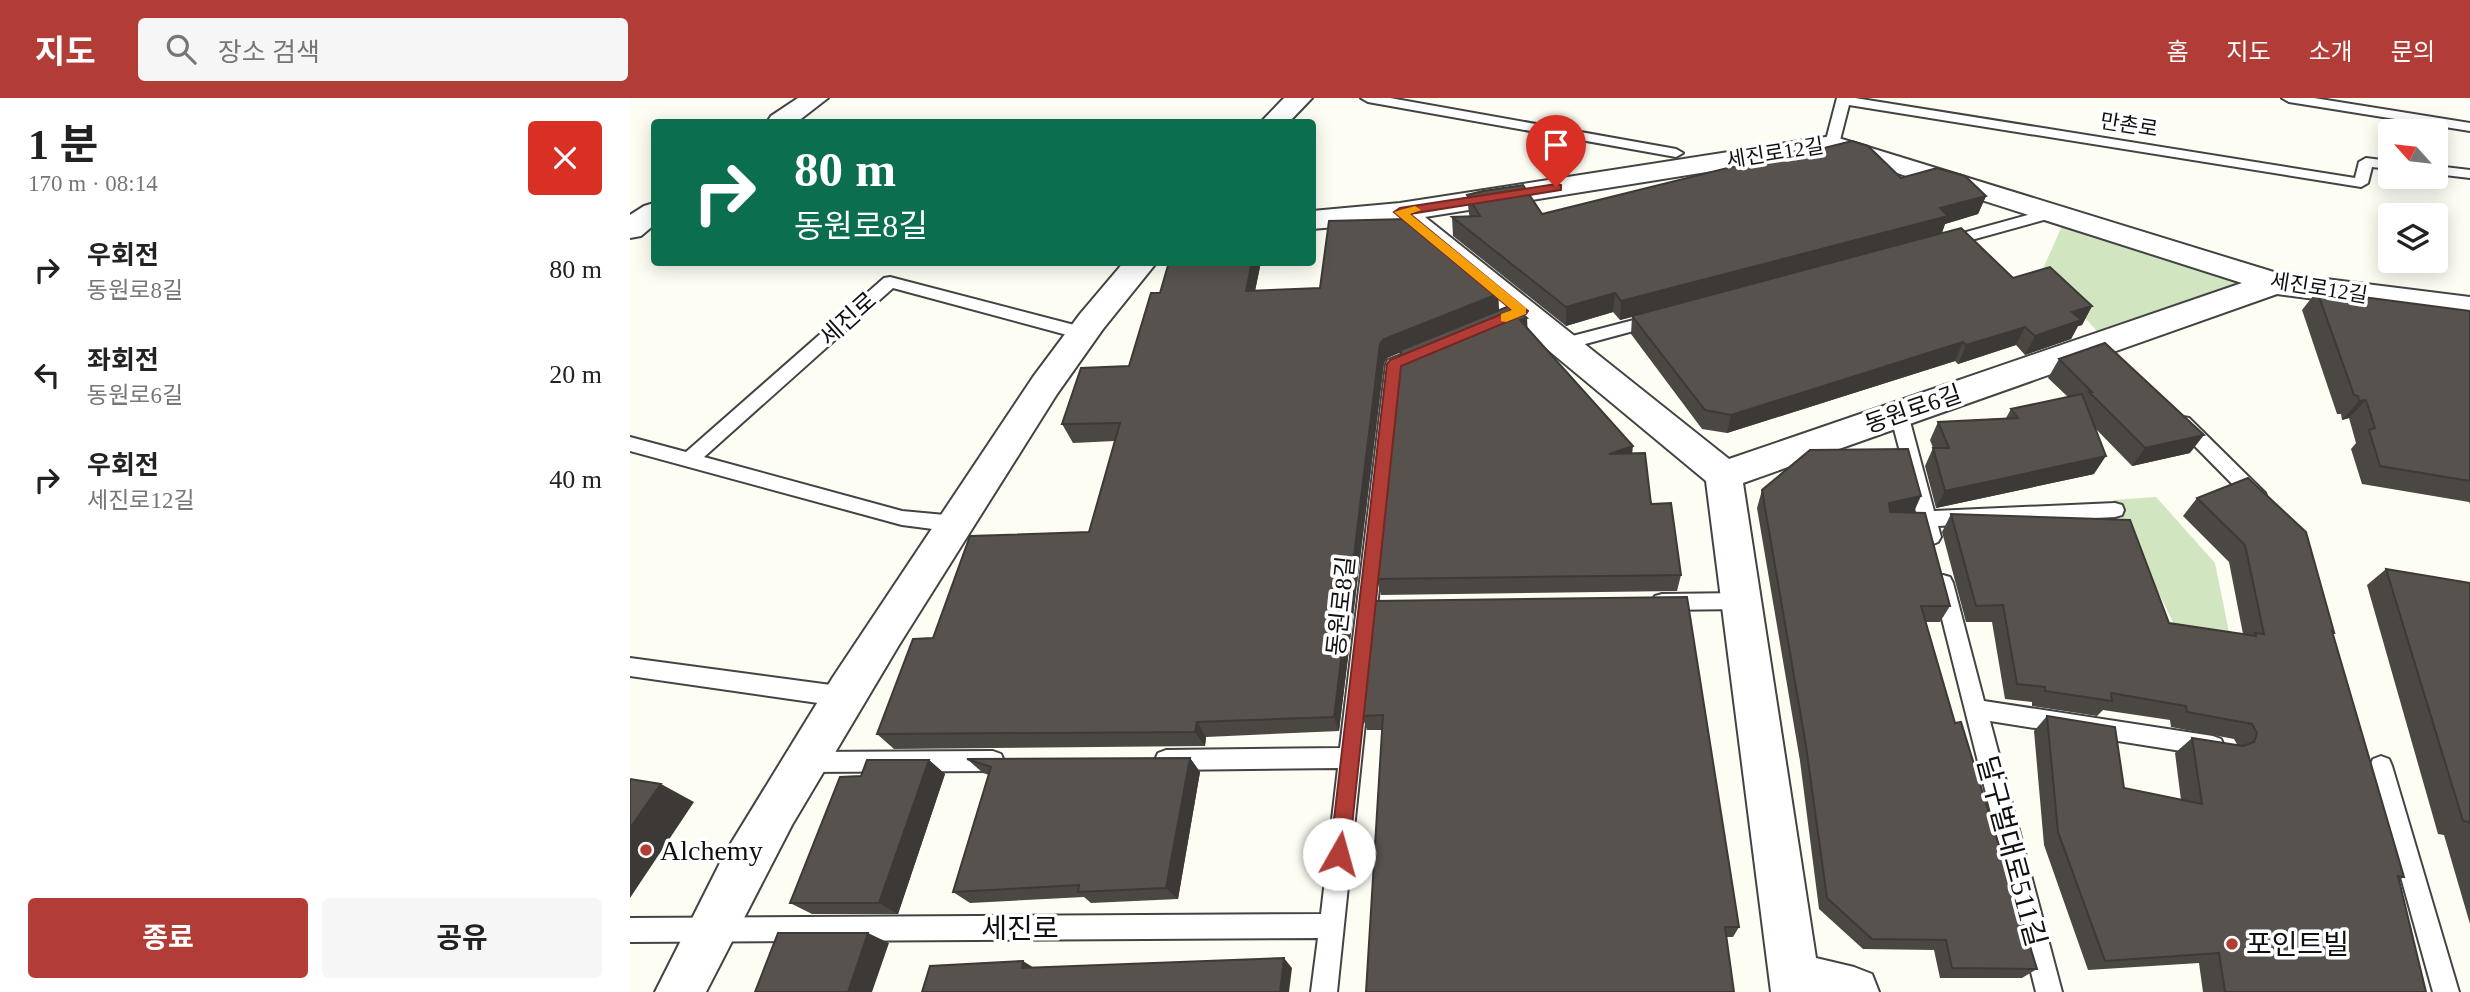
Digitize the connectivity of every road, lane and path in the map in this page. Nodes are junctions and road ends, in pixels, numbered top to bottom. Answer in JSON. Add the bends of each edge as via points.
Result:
{"nodes":[{"id":1,"x":815,"y":98,"type":"edge"},
{"id":2,"x":1299,"y":98,"type":"edge"},
{"id":3,"x":1368,"y":98,"type":"edge"},
{"id":4,"x":2289,"y":98,"type":"edge"},
{"id":5,"x":1843,"y":99,"type":"edge"},
{"id":6,"x":784,"y":119,"type":"edge"},
{"id":7,"x":1277,"y":119,"type":"edge"},
{"id":8,"x":2470,"y":127,"type":"edge"},
{"id":9,"x":1832,"y":144,"type":"junction"},
{"id":10,"x":1676,"y":153,"type":"dead end"},
{"id":11,"x":2378,"y":163,"type":"edge"},
{"id":12,"x":2448,"y":171,"type":"edge"},
{"id":13,"x":2470,"y":174,"type":"edge"},
{"id":14,"x":1400,"y":212,"type":"junction"},
{"id":15,"x":651,"y":214,"type":"edge"},
{"id":16,"x":2053,"y":214,"type":"junction"},
{"id":17,"x":1316,"y":220,"type":"edge"},
{"id":18,"x":630,"y":229,"type":"edge"},
{"id":19,"x":1934,"y":245,"type":"edge"},
{"id":20,"x":1139,"y":266,"type":"edge"},
{"id":21,"x":2276,"y":283,"type":"junction"},
{"id":22,"x":2470,"y":309,"type":"edge"},
{"id":23,"x":1669,"y":316,"type":"edge"},
{"id":24,"x":1082,"y":333,"type":"junction"},
{"id":25,"x":1445,"y":343,"type":"edge"},
{"id":26,"x":1563,"y":344,"type":"junction"},
{"id":27,"x":2170,"y":411,"type":"edge"},
{"id":28,"x":1899,"y":414,"type":"junction"},
{"id":29,"x":630,"y":444,"type":"edge"},
{"id":30,"x":689,"y":460,"type":"junction"},
{"id":31,"x":1724,"y":475,"type":"junction"},
{"id":32,"x":2267,"y":507,"type":"edge"},
{"id":33,"x":2115,"y":510,"type":"dead end"},
{"id":34,"x":1926,"y":519,"type":"junction"},
{"id":35,"x":956,"y":524,"type":"junction"},
{"id":36,"x":1742,"y":601,"type":"junction"},
{"id":37,"x":1645,"y":603,"type":"edge"},
{"id":38,"x":630,"y":667,"type":"edge"},
{"id":39,"x":846,"y":696,"type":"junction"},
{"id":40,"x":1975,"y":709,"type":"junction"},
{"id":41,"x":2225,"y":748,"type":"edge"},
{"id":42,"x":1350,"y":758,"type":"junction"},
{"id":43,"x":1146,"y":760,"type":"edge"},
{"id":44,"x":1009,"y":761,"type":"edge"},
{"id":45,"x":805,"y":762,"type":"junction"},
{"id":46,"x":2381,"y":766,"type":"dead end"},
{"id":47,"x":1331,"y":926,"type":"junction"},
{"id":48,"x":630,"y":930,"type":"edge"},
{"id":49,"x":709,"y":930,"type":"junction"},
{"id":50,"x":1795,"y":985,"type":"edge"},
{"id":51,"x":680,"y":992,"type":"edge"},
{"id":52,"x":1324,"y":992,"type":"edge"},
{"id":53,"x":1854,"y":992,"type":"edge"},
{"id":54,"x":2049,"y":992,"type":"edge"},
{"id":55,"x":2446,"y":992,"type":"edge"}],
"edges":[{"from":1,"to":6,"type":"street"},
{"from":2,"to":7,"type":"street"},
{"from":3,"to":10,"type":"lane"},
{"from":4,"to":8,"type":"lane"},
{"from":5,"to":9,"type":"lane","name":"만촌로"},
{"from":5,"to":11,"type":"lane","name":"만촌로","via":[[2361,184],[2367,162]]},
{"from":9,"to":14,"type":"street","name":"세진로12길"},
{"from":9,"to":16,"type":"street","name":"세진로12길"},
{"from":12,"to":13,"type":"lane"},
{"from":14,"to":17,"type":"street","name":"세진로12길"},
{"from":14,"to":26,"type":"street","via":[[1515,314]]},
{"from":15,"to":18,"type":"street"},
{"from":16,"to":19,"type":"lane"},
{"from":16,"to":21,"type":"street","name":"세진로12길"},
{"from":20,"to":24,"type":"street"},
{"from":21,"to":22,"type":"street","name":"세진로12길"},
{"from":21,"to":28,"type":"street","name":"동원로6길","via":[[2107,349]]},
{"from":23,"to":26,"type":"lane"},
{"from":24,"to":30,"type":"lane","name":"세진로","via":[[890,282]]},
{"from":24,"to":35,"type":"street"},
{"from":25,"to":42,"type":"lane","name":"동원로8길","via":[[1394,364],[1374,606]]},
{"from":26,"to":31,"type":"street"},
{"from":27,"to":32,"type":"lane"},
{"from":28,"to":31,"type":"street","name":"동원로6길"},
{"from":28,"to":34,"type":"lane","name":"달구벌대로511길"},
{"from":29,"to":30,"type":"lane"},
{"from":30,"to":35,"type":"lane","via":[[902,518]]},
{"from":31,"to":36,"type":"street"},
{"from":33,"to":34,"type":"lane"},
{"from":34,"to":40,"type":"lane","name":"달구벌대로511길"},
{"from":35,"to":39,"type":"street"},
{"from":36,"to":37,"type":"lane"},
{"from":36,"to":50,"type":"street"},
{"from":38,"to":39,"type":"lane"},
{"from":39,"to":45,"type":"street"},
{"from":40,"to":41,"type":"lane"},
{"from":40,"to":54,"type":"lane","name":"달구벌대로511길"},
{"from":42,"to":43,"type":"lane"},
{"from":42,"to":47,"type":"lane","name":"동원로8길"},
{"from":44,"to":45,"type":"lane"},
{"from":45,"to":49,"type":"street"},
{"from":46,"to":55,"type":"lane"},
{"from":47,"to":49,"type":"lane","name":"세진로"},
{"from":47,"to":52,"type":"lane","name":"동원로8길"},
{"from":48,"to":49,"type":"lane","name":"세진로"},
{"from":49,"to":51,"type":"street"},
{"from":50,"to":53,"type":"street"}]}
